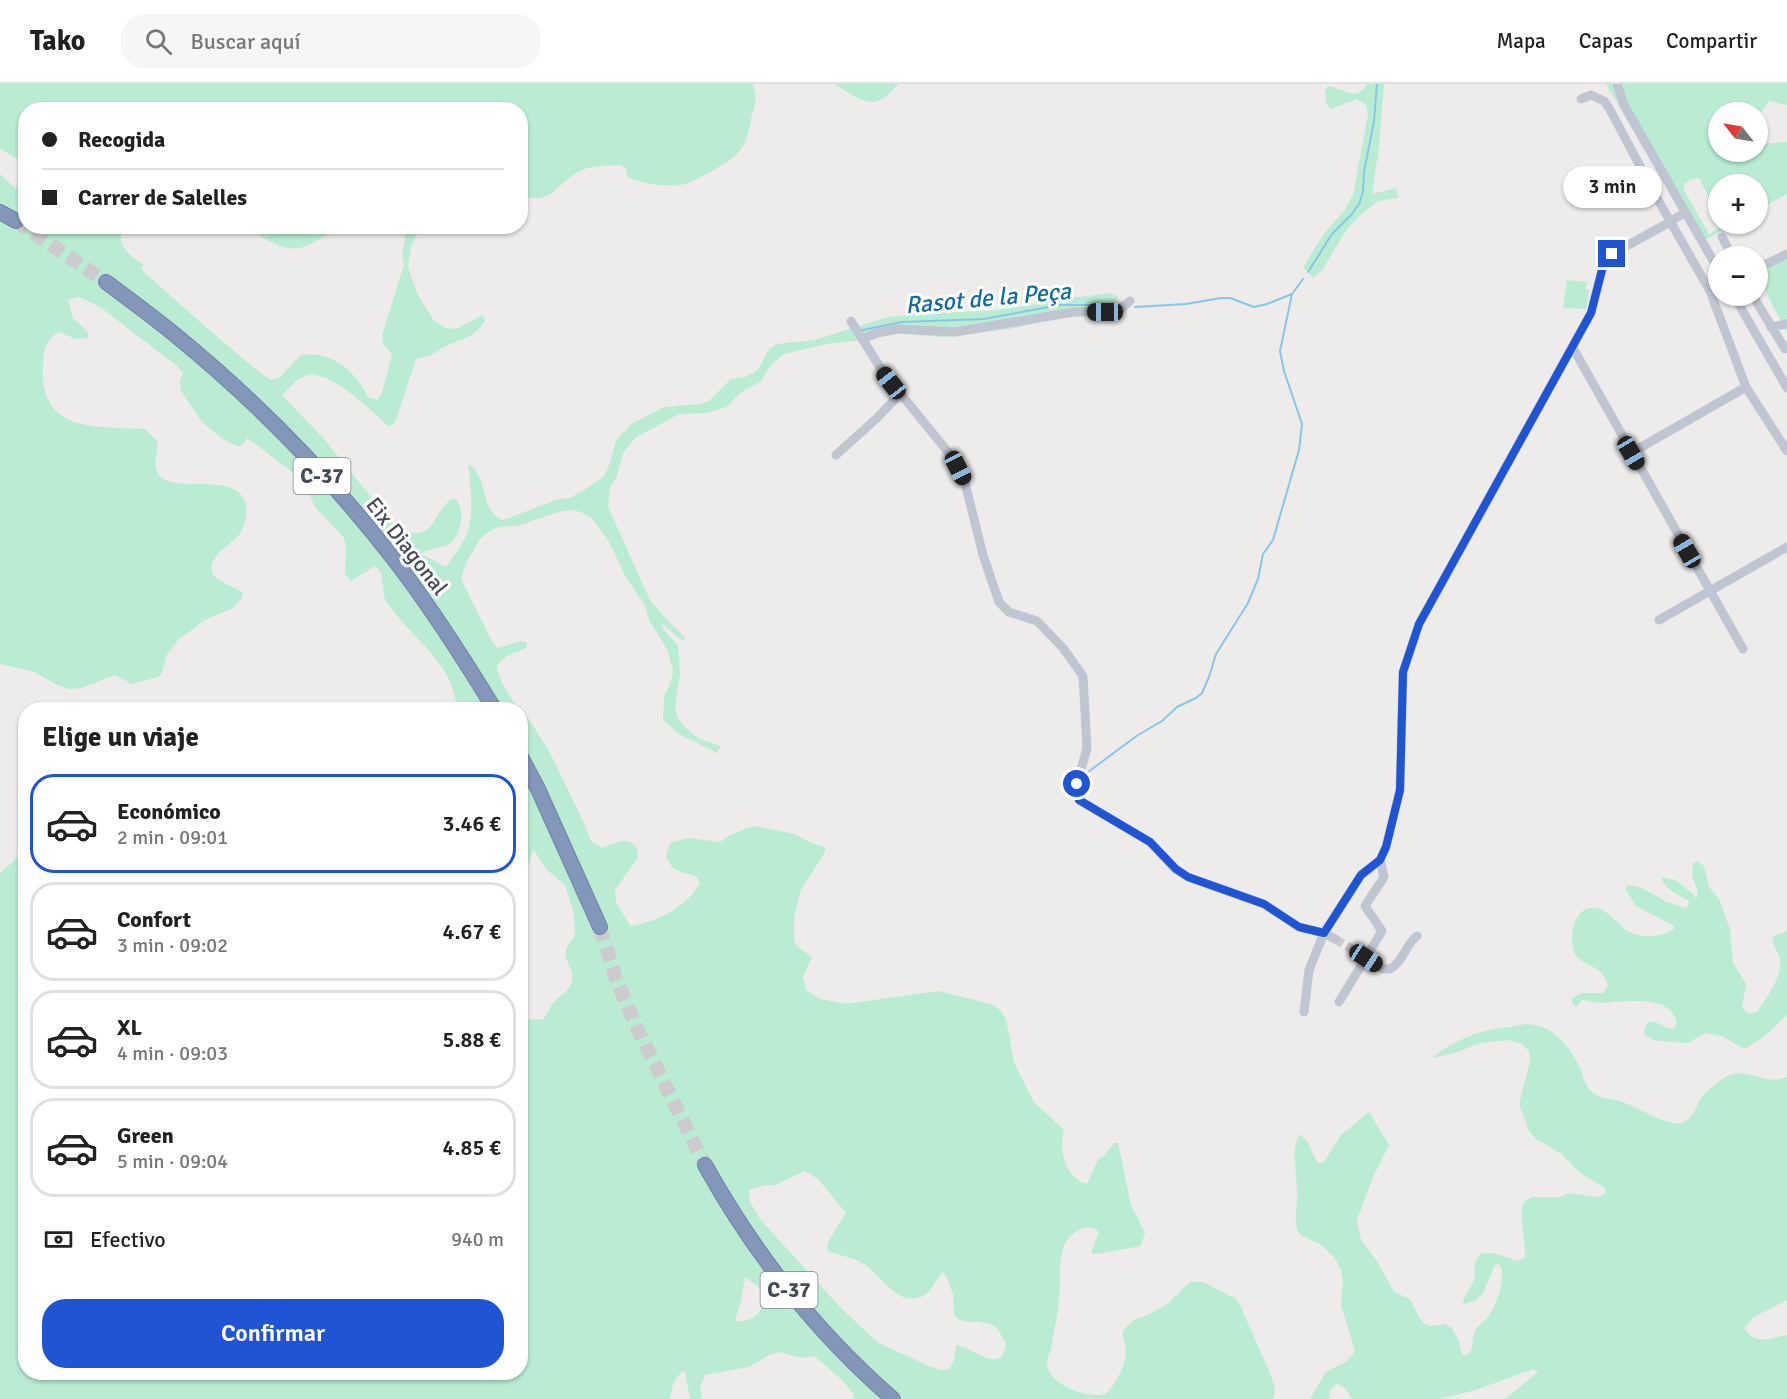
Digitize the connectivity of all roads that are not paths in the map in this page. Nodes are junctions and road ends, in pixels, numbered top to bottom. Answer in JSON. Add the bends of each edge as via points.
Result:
{"nodes":[{"id":1,"x":1617,"y":84,"type":"edge"},
{"id":2,"x":1581,"y":99,"type":"dead end"},
{"id":3,"x":1650,"y":205,"type":"dead end"},
{"id":4,"x":1662,"y":207,"type":"junction"},
{"id":5,"x":0,"y":212,"type":"edge"},
{"id":6,"x":1685,"y":212,"type":"junction"},
{"id":7,"x":16,"y":221,"type":"tunnel mouth"},
{"id":8,"x":1670,"y":222,"type":"junction"},
{"id":9,"x":1722,"y":237,"type":"dead end"},
{"id":10,"x":1727,"y":246,"type":"edge"},
{"id":11,"x":1708,"y":251,"type":"edge"},
{"id":12,"x":1787,"y":255,"type":"edge"},
{"id":13,"x":1768,"y":264,"type":"edge"},
{"id":14,"x":106,"y":282,"type":"tunnel mouth"},
{"id":15,"x":1130,"y":301,"type":"dead end"},
{"id":16,"x":1740,"y":306,"type":"edge"},
{"id":17,"x":1759,"y":306,"type":"edge"},
{"id":18,"x":850,"y":321,"type":"dead end"},
{"id":19,"x":1787,"y":324,"type":"edge"},
{"id":20,"x":1772,"y":327,"type":"junction"},
{"id":21,"x":862,"y":339,"type":"junction"},
{"id":22,"x":1573,"y":348,"type":"junction"},
{"id":23,"x":1786,"y":349,"type":"edge"},
{"id":24,"x":1767,"y":352,"type":"junction"},
{"id":25,"x":1746,"y":387,"type":"junction"},
{"id":26,"x":1787,"y":388,"type":"edge"},
{"id":27,"x":900,"y":394,"type":"junction"},
{"id":28,"x":1787,"y":451,"type":"edge"},
{"id":29,"x":1631,"y":453,"type":"junction"},
{"id":30,"x":836,"y":455,"type":"dead end"},
{"id":31,"x":1787,"y":547,"type":"edge"},
{"id":32,"x":1710,"y":591,"type":"junction"},
{"id":33,"x":1659,"y":620,"type":"dead end"},
{"id":34,"x":1743,"y":649,"type":"dead end"},
{"id":35,"x":490,"y":702,"type":"edge"},
{"id":36,"x":528,"y":770,"type":"edge"},
{"id":37,"x":1380,"y":860,"type":"junction"},
{"id":38,"x":600,"y":927,"type":"tunnel mouth"},
{"id":39,"x":1324,"y":933,"type":"junction"},
{"id":40,"x":1417,"y":936,"type":"dead end"},
{"id":41,"x":1335,"y":939,"type":"tunnel mouth"},
{"id":42,"x":1366,"y":958,"type":"junction"},
{"id":43,"x":1339,"y":1002,"type":"dead end"},
{"id":44,"x":1304,"y":1012,"type":"dead end"},
{"id":45,"x":705,"y":1166,"type":"tunnel mouth"},
{"id":46,"x":893,"y":1399,"type":"edge"}],
"edges":[{"from":1,"to":6,"type":"street","via":[[1624,105]]},
{"from":2,"to":4,"type":"street","via":[[1591,95],[1604,101]]},
{"from":3,"to":4,"type":"street"},
{"from":4,"to":8,"type":"street"},
{"from":5,"to":7,"type":"highway"},
{"from":6,"to":8,"type":"street"},
{"from":6,"to":11,"type":"street"},
{"from":8,"to":22,"type":"street","via":[[1604,262],[1591,313]]},
{"from":8,"to":25,"type":"street","via":[[1710,291]]},
{"from":9,"to":10,"type":"street"},
{"from":12,"to":13,"type":"street"},
{"from":14,"to":35,"type":"highway","name":"Eix Diagonal","number":"C-37","via":[[175,334],[224,378],[337,493],[396,562]]},
{"from":15,"to":21,"type":"street","via":[[1118,311],[1074,312],[955,332],[898,329]]},
{"from":16,"to":24,"type":"street"},
{"from":17,"to":20,"type":"street"},
{"from":18,"to":21,"type":"street"},
{"from":19,"to":20,"type":"street"},
{"from":20,"to":23,"type":"street"},
{"from":21,"to":27,"type":"street"},
{"from":22,"to":29,"type":"street"},
{"from":22,"to":37,"type":"street","via":[[1419,624],[1410,647],[1403,672],[1400,790]]},
{"from":23,"to":24,"type":"street"},
{"from":24,"to":26,"type":"street"},
{"from":25,"to":28,"type":"street"},
{"from":25,"to":29,"type":"street"},
{"from":27,"to":30,"type":"street"},
{"from":27,"to":39,"type":"street","via":[[952,457],[964,479],[999,602],[1009,612],[1037,621],[1083,676],[1087,748],[1077,784],[1079,800],[1150,842],[1188,877],[1264,904],[1299,927]]},
{"from":29,"to":32,"type":"street"},
{"from":31,"to":32,"type":"street"},
{"from":32,"to":33,"type":"street"},
{"from":32,"to":34,"type":"street"},
{"from":36,"to":38,"type":"highway"},
{"from":37,"to":39,"type":"street","via":[[1361,875]]},
{"from":37,"to":42,"type":"street","via":[[1384,877],[1365,906],[1382,931]]},
{"from":39,"to":41,"type":"street"},
{"from":39,"to":44,"type":"street","via":[[1309,970]]},
{"from":40,"to":42,"type":"street","via":[[1390,969]]},
{"from":42,"to":43,"type":"street"},
{"from":45,"to":46,"type":"highway","number":"C-37","via":[[784,1283],[862,1372]]}]}
